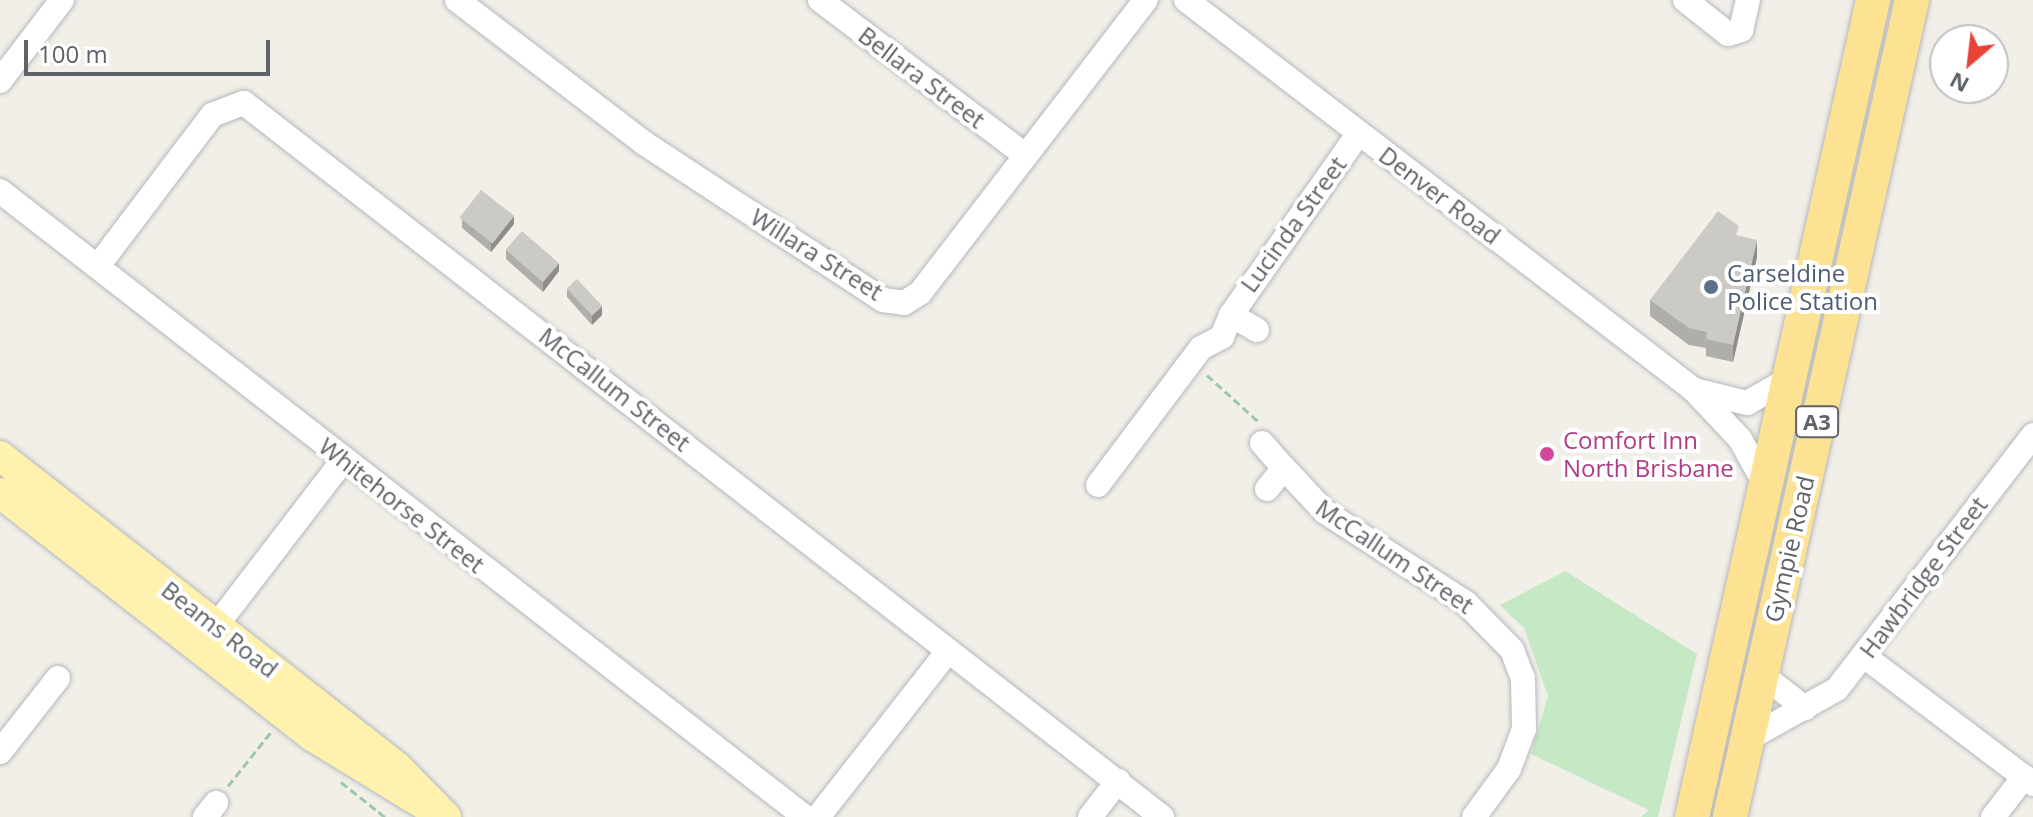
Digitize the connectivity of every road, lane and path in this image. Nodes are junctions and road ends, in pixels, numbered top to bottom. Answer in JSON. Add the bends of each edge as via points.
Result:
{"nodes":[{"id":1,"x":62,"y":0,"type":"edge"},
{"id":2,"x":457,"y":0,"type":"edge"},
{"id":3,"x":820,"y":0,"type":"edge"},
{"id":4,"x":1146,"y":0,"type":"edge"},
{"id":5,"x":1186,"y":0,"type":"edge"},
{"id":6,"x":1685,"y":0,"type":"edge"},
{"id":7,"x":1748,"y":0,"type":"edge"},
{"id":8,"x":1873,"y":0,"type":"edge"},
{"id":9,"x":1912,"y":0,"type":"edge"},
{"id":10,"x":0,"y":81,"type":"edge"},
{"id":11,"x":1358,"y":134,"type":"junction"},
{"id":12,"x":1025,"y":155,"type":"junction"},
{"id":13,"x":0,"y":191,"type":"edge"},
{"id":14,"x":1823,"y":220,"type":"junction"},
{"id":15,"x":1860,"y":229,"type":"junction"},
{"id":16,"x":98,"y":266,"type":"junction"},
{"id":17,"x":1257,"y":330,"type":"dead end"},
{"id":18,"x":1220,"y":332,"type":"junction"},
{"id":19,"x":1789,"y":379,"type":"junction"},
{"id":20,"x":1694,"y":390,"type":"junction"},
{"id":21,"x":2033,"y":435,"type":"edge"},
{"id":22,"x":1262,"y":443,"type":"joint"},
{"id":23,"x":0,"y":456,"type":"edge"},
{"id":24,"x":344,"y":459,"type":"junction"},
{"id":25,"x":1284,"y":468,"type":"junction"},
{"id":26,"x":1765,"y":484,"type":"junction"},
{"id":27,"x":1098,"y":485,"type":"dead end"},
{"id":28,"x":1267,"y":489,"type":"dead end"},
{"id":29,"x":0,"y":493,"type":"edge"},
{"id":30,"x":216,"y":626,"type":"junction"},
{"id":31,"x":948,"y":651,"type":"junction"},
{"id":32,"x":1864,"y":656,"type":"junction"},
{"id":33,"x":1761,"y":674,"type":"junction"},
{"id":34,"x":58,"y":678,"type":"dead end"},
{"id":35,"x":1805,"y":708,"type":"junction"},
{"id":36,"x":273,"y":729,"type":"dead end"},
{"id":37,"x":1746,"y":740,"type":"junction"},
{"id":38,"x":0,"y":752,"type":"edge"},
{"id":39,"x":2029,"y":780,"type":"edge"},
{"id":40,"x":1118,"y":781,"type":"junction"},
{"id":41,"x":211,"y":810,"type":"edge"},
{"id":42,"x":440,"y":813,"type":"edge"},
{"id":43,"x":805,"y":817,"type":"edge"},
{"id":44,"x":818,"y":817,"type":"edge"},
{"id":45,"x":1090,"y":817,"type":"edge"},
{"id":46,"x":1162,"y":817,"type":"edge"},
{"id":47,"x":1474,"y":817,"type":"edge"},
{"id":48,"x":1692,"y":817,"type":"edge"},
{"id":49,"x":1730,"y":817,"type":"edge"},
{"id":50,"x":1993,"y":817,"type":"edge"}],
"edges":[{"from":1,"to":10,"type":"street"},
{"from":2,"to":12,"type":"street","name":"Willara Street","via":[[597,110],[883,300],[904,303],[920,293]]},
{"from":3,"to":12,"type":"street","name":"Bellara Street"},
{"from":4,"to":12,"type":"street","name":"Willara Street"},
{"from":5,"to":11,"type":"street","name":"Denver Road"},
{"from":6,"to":7,"type":"street","via":[[1728,34],[1741,30]]},
{"from":8,"to":14,"type":"highway","name":"Gympie Road","number":"A3"},
{"from":9,"to":15,"type":"highway","name":"Gympie Road","number":"A3"},
{"from":11,"to":18,"type":"street","name":"Lucinda Street"},
{"from":11,"to":20,"type":"street","name":"Denver Road"},
{"from":13,"to":16,"type":"street","name":"Whitehorse Street"},
{"from":14,"to":15,"type":"highway"},
{"from":14,"to":19,"type":"highway","name":"Gympie Road","number":"A3"},
{"from":15,"to":33,"type":"highway","name":"Gympie Road","number":"A3"},
{"from":16,"to":24,"type":"street","name":"Whitehorse Street"},
{"from":16,"to":31,"type":"street","name":"McCallum Street","via":[[212,115],[244,103]]},
{"from":17,"to":18,"type":"street","name":"Lucinda Street"},
{"from":18,"to":22,"type":"path","via":[[1209,379],[1260,424]]},
{"from":18,"to":27,"type":"street"},
{"from":19,"to":20,"type":"street","name":"Denver Road","via":[[1747,403]]},
{"from":19,"to":26,"type":"highway","name":"Gympie Road","number":"A3"},
{"from":20,"to":26,"type":"street","name":"Denver Road","via":[[1740,439]]},
{"from":21,"to":32,"type":"street","name":"Hawbridge Street"},
{"from":22,"to":25,"type":"street","name":"McCallum Street"},
{"from":23,"to":30,"type":"main road","name":"Beams Road"},
{"from":24,"to":30,"type":"street"},
{"from":24,"to":43,"type":"street","name":"Whitehorse Street"},
{"from":25,"to":28,"type":"street"},
{"from":25,"to":47,"type":"street","name":"McCallum Street","via":[[1325,512],[1466,603],[1512,650],[1523,678],[1524,729],[1509,769]]},
{"from":26,"to":48,"type":"highway","name":"Gympie Road","number":"A3"},
{"from":29,"to":42,"type":"main road","name":"Beams Road","via":[[312,736],[389,789]]},
{"from":30,"to":42,"type":"main road","name":"Beams Road","via":[[397,767]]},
{"from":31,"to":40,"type":"street","name":"McCallum Street"},
{"from":31,"to":44,"type":"street"},
{"from":32,"to":35,"type":"street","name":"Hawbridge Street","via":[[1837,689]]},
{"from":32,"to":39,"type":"street"},
{"from":33,"to":35,"type":"street"},
{"from":33,"to":37,"type":"highway","name":"Gympie Road","number":"A3"},
{"from":34,"to":38,"type":"street"},
{"from":35,"to":37,"type":"street","name":"Hawbridge Street"},
{"from":36,"to":41,"type":"path"},
{"from":37,"to":49,"type":"highway","name":"Gympie Road","number":"A3"},
{"from":39,"to":50,"type":"street"},
{"from":40,"to":45,"type":"street"},
{"from":40,"to":46,"type":"street","name":"McCallum Street"}]}
